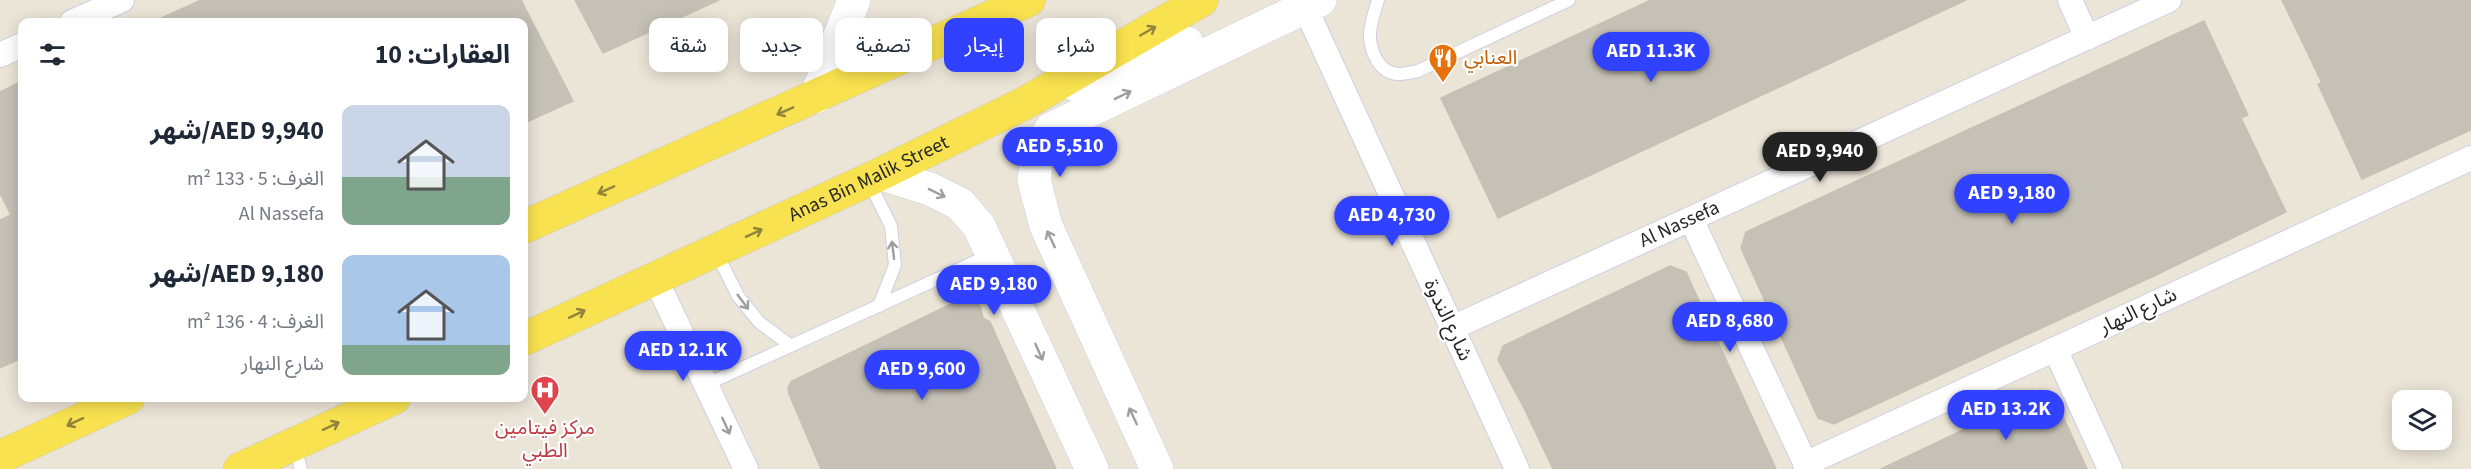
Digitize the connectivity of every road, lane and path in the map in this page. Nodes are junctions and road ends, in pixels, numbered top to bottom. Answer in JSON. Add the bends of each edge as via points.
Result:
{"nodes":[{"id":1,"x":122,"y":0,"type":"edge"},
{"id":2,"x":854,"y":0,"type":"edge"},
{"id":3,"x":1029,"y":0,"type":"edge"},
{"id":4,"x":1202,"y":0,"type":"edge"},
{"id":5,"x":1378,"y":0,"type":"edge"},
{"id":6,"x":1569,"y":0,"type":"edge"},
{"id":7,"x":2070,"y":0,"type":"edge"},
{"id":8,"x":2169,"y":0,"type":"edge"},
{"id":9,"x":1309,"y":2,"type":"edge"},
{"id":10,"x":81,"y":18,"type":"edge"},
{"id":11,"x":2087,"y":38,"type":"junction"},
{"id":12,"x":18,"y":47,"type":"edge"},
{"id":13,"x":0,"y":55,"type":"edge"},
{"id":14,"x":816,"y":97,"type":"junction"},
{"id":15,"x":1025,"y":103,"type":"junction"},
{"id":16,"x":2471,"y":158,"type":"edge"},
{"id":17,"x":875,"y":177,"type":"junction"},
{"id":18,"x":1691,"y":219,"type":"junction"},
{"id":19,"x":528,"y":225,"type":"edge"},
{"id":20,"x":716,"y":250,"type":"junction"},
{"id":21,"x":994,"y":253,"type":"junction"},
{"id":22,"x":655,"y":279,"type":"junction"},
{"id":23,"x":879,"y":306,"type":"junction"},
{"id":24,"x":1452,"y":328,"type":"junction"},
{"id":25,"x":528,"y":337,"type":"edge"},
{"id":26,"x":791,"y":346,"type":"junction"},
{"id":27,"x":2055,"y":349,"type":"junction"},
{"id":28,"x":707,"y":384,"type":"junction"},
{"id":29,"x":119,"y":402,"type":"edge"},
{"id":30,"x":387,"y":402,"type":"edge"},
{"id":31,"x":297,"y":456,"type":"edge"},
{"id":32,"x":0,"y":457,"type":"edge"},
{"id":33,"x":1806,"y":467,"type":"edge"},
{"id":34,"x":240,"y":469,"type":"edge"},
{"id":35,"x":746,"y":469,"type":"edge"},
{"id":36,"x":1092,"y":469,"type":"edge"},
{"id":37,"x":1157,"y":469,"type":"edge"},
{"id":38,"x":1517,"y":469,"type":"edge"},
{"id":39,"x":2110,"y":469,"type":"edge"}],
"edges":[{"from":1,"to":10,"type":"street"},
{"from":2,"to":14,"type":"street"},
{"from":3,"to":14,"type":"main road"},
{"from":15,"to":4,"type":"main road","name":"Anas Bin Malik Street","one_way":true},
{"from":5,"to":6,"type":"lane","via":[[1370,33],[1372,47],[1385,70],[1398,74],[1418,71]]},
{"from":7,"to":11,"type":"street"},
{"from":8,"to":11,"type":"street","name":"Al Nassefa"},
{"from":9,"to":15,"type":"street"},
{"from":9,"to":24,"type":"street","name":"شارع الندوة"},
{"from":37,"to":9,"type":"street","one_way":true,"via":[[1046,226],[1034,180],[1038,152],[1051,129]]},
{"from":11,"to":18,"type":"street","name":"Al Nassefa"},
{"from":12,"to":13,"type":"street"},
{"from":14,"to":19,"type":"main road","one_way":true},
{"from":15,"to":17,"type":"main road","name":"Anas Bin Malik Street"},
{"from":16,"to":27,"type":"street","name":"شارع النهار"},
{"from":20,"to":17,"type":"main road","name":"Anas Bin Malik Street","one_way":true},
{"from":17,"to":21,"type":"street","one_way":true,"via":[[930,189],[960,204],[979,226]]},
{"from":23,"to":17,"type":"lane","one_way":true,"via":[[895,265],[891,226]]},
{"from":18,"to":24,"type":"street","name":"Al Nassefa"},
{"from":18,"to":33,"type":"street"},
{"from":20,"to":22,"type":"main road","name":"Anas Bin Malik Street"},
{"from":20,"to":26,"type":"lane","one_way":true,"via":[[738,296],[759,322]]},
{"from":21,"to":23,"type":"lane"},
{"from":21,"to":36,"type":"street","one_way":true},
{"from":25,"to":22,"type":"main road","name":"Anas Bin Malik Street","one_way":true},
{"from":22,"to":28,"type":"street"},
{"from":23,"to":26,"type":"lane"},
{"from":24,"to":38,"type":"street","name":"شارع الندوة"},
{"from":26,"to":28,"type":"lane"},
{"from":27,"to":33,"type":"street","name":"شارع النهار"},
{"from":27,"to":39,"type":"street"},
{"from":28,"to":35,"type":"street","one_way":true},
{"from":29,"to":32,"type":"main road","one_way":true},
{"from":31,"to":30,"type":"main road","one_way":true},
{"from":31,"to":34,"type":"main road"}]}
